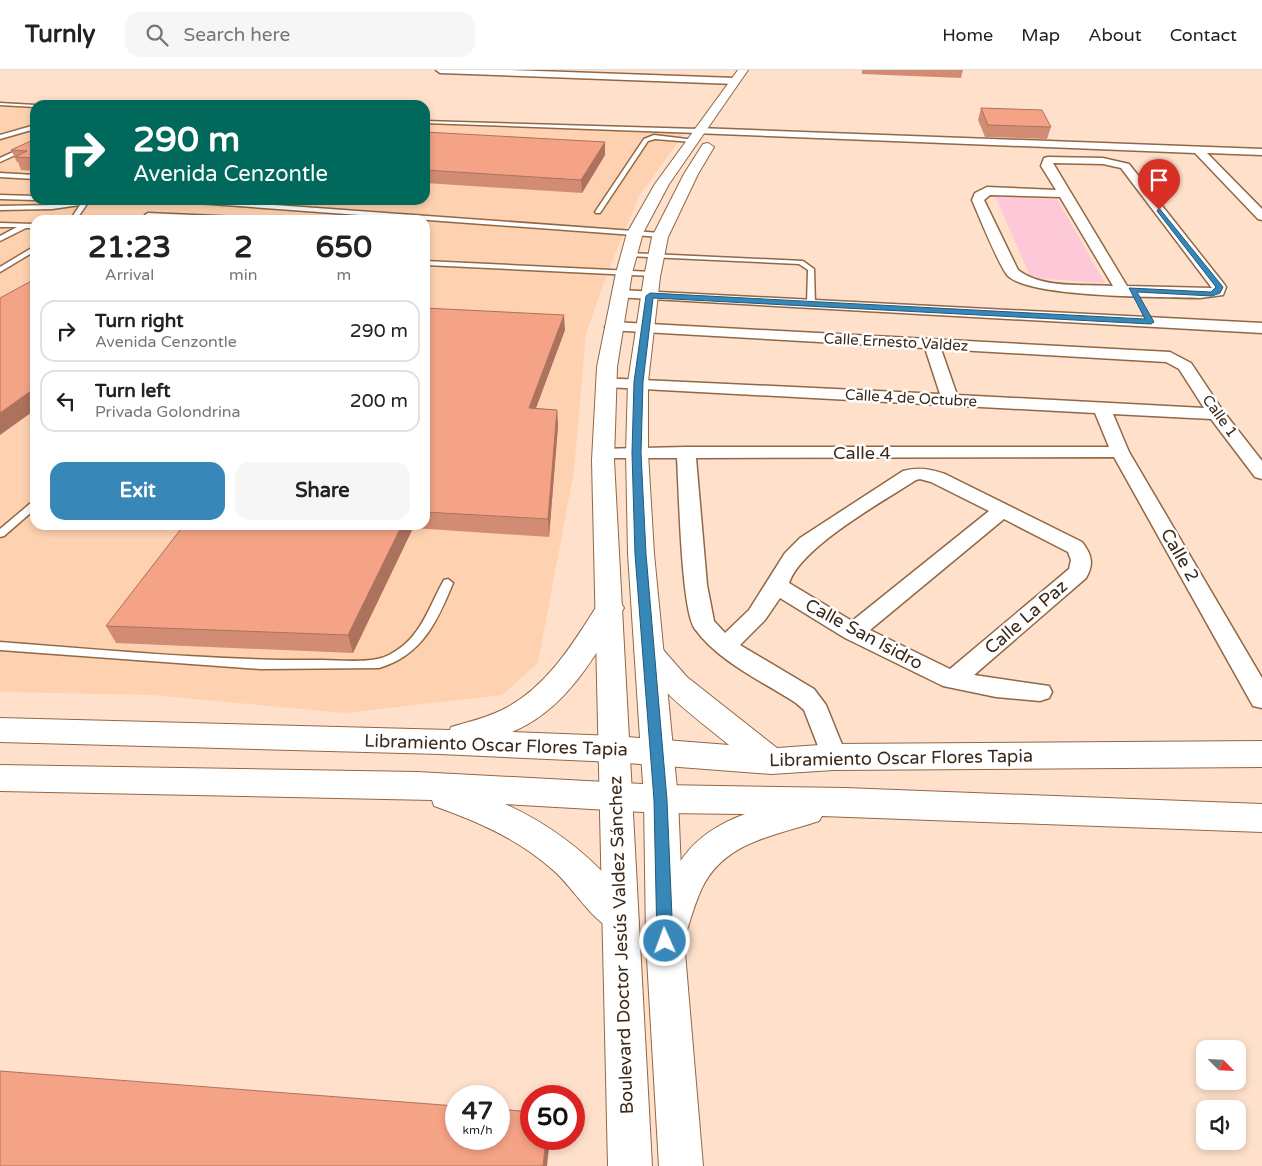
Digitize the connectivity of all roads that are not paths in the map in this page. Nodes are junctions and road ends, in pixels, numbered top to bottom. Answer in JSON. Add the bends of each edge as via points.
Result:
{"nodes":[{"id":1,"x":440,"y":70,"type":"edge"},
{"id":2,"x":758,"y":70,"type":"edge"},
{"id":3,"x":739,"y":76,"type":"edge"},
{"id":4,"x":0,"y":104,"type":"edge"},
{"id":5,"x":30,"y":106,"type":"edge"},
{"id":6,"x":430,"y":122,"type":"edge"},
{"id":7,"x":30,"y":128,"type":"edge"},
{"id":8,"x":718,"y":130,"type":"junction"},
{"id":9,"x":695,"y":135,"type":"junction"},
{"id":10,"x":0,"y":136,"type":"edge"},
{"id":11,"x":30,"y":146,"type":"edge"},
{"id":12,"x":1197,"y":149,"type":"junction"},
{"id":13,"x":1262,"y":152,"type":"edge"},
{"id":14,"x":0,"y":160,"type":"edge"},
{"id":15,"x":0,"y":175,"type":"edge"},
{"id":16,"x":30,"y":177,"type":"edge"},
{"id":17,"x":1062,"y":194,"type":"junction"},
{"id":18,"x":0,"y":198,"type":"edge"},
{"id":19,"x":30,"y":198,"type":"edge"},
{"id":20,"x":42,"y":205,"type":"edge"},
{"id":21,"x":272,"y":205,"type":"edge"},
{"id":22,"x":0,"y":208,"type":"edge"},
{"id":23,"x":598,"y":212,"type":"dead end"},
{"id":24,"x":402,"y":215,"type":"edge"},
{"id":25,"x":1262,"y":216,"type":"edge"},
{"id":26,"x":430,"y":217,"type":"edge"},
{"id":27,"x":0,"y":225,"type":"edge"},
{"id":28,"x":24,"y":226,"type":"junction"},
{"id":29,"x":30,"y":226,"type":"edge"},
{"id":30,"x":635,"y":233,"type":"junction"},
{"id":31,"x":662,"y":235,"type":"junction"},
{"id":32,"x":0,"y":239,"type":"edge"},
{"id":33,"x":30,"y":251,"type":"edge"},
{"id":34,"x":629,"y":255,"type":"junction"},
{"id":35,"x":656,"y":256,"type":"junction"},
{"id":36,"x":430,"y":263,"type":"edge"},
{"id":37,"x":0,"y":270,"type":"edge"},
{"id":38,"x":624,"y":273,"type":"junction"},
{"id":39,"x":652,"y":274,"type":"junction"},
{"id":40,"x":1121,"y":289,"type":"junction"},
{"id":41,"x":620,"y":294,"type":"junction"},
{"id":42,"x":650,"y":296,"type":"junction"},
{"id":43,"x":811,"y":304,"type":"junction"},
{"id":44,"x":1128,"y":321,"type":"junction"},
{"id":45,"x":1151,"y":322,"type":"junction"},
{"id":46,"x":613,"y":328,"type":"junction"},
{"id":47,"x":1262,"y":328,"type":"edge"},
{"id":48,"x":645,"y":329,"type":"junction"},
{"id":49,"x":931,"y":344,"type":"junction"},
{"id":50,"x":1178,"y":360,"type":"joint"},
{"id":51,"x":606,"y":382,"type":"junction"},
{"id":52,"x":638,"y":382,"type":"junction"},
{"id":53,"x":950,"y":400,"type":"junction"},
{"id":54,"x":1102,"y":409,"type":"junction"},
{"id":55,"x":1216,"y":414,"type":"junction"},
{"id":56,"x":686,"y":452,"type":"junction"},
{"id":57,"x":1120,"y":452,"type":"junction"},
{"id":58,"x":603,"y":453,"type":"junction"},
{"id":59,"x":636,"y":453,"type":"junction"},
{"id":60,"x":1262,"y":473,"type":"edge"},
{"id":61,"x":30,"y":508,"type":"edge"},
{"id":62,"x":1003,"y":510,"type":"junction"},
{"id":63,"x":0,"y":534,"type":"edge"},
{"id":64,"x":448,"y":583,"type":"dead end"},
{"id":65,"x":778,"y":586,"type":"junction"},
{"id":66,"x":610,"y":608,"type":"junction"},
{"id":67,"x":853,"y":632,"type":"junction"},
{"id":68,"x":0,"y":646,"type":"edge"},
{"id":69,"x":725,"y":647,"type":"junction"},
{"id":70,"x":648,"y":651,"type":"junction"},
{"id":71,"x":952,"y":680,"type":"junction"},
{"id":72,"x":1040,"y":692,"type":"dead end"},
{"id":73,"x":1262,"y":699,"type":"edge"},
{"id":74,"x":0,"y":730,"type":"edge"},
{"id":75,"x":440,"y":742,"type":"junction"},
{"id":76,"x":614,"y":749,"type":"junction"},
{"id":77,"x":658,"y":753,"type":"junction"},
{"id":78,"x":1262,"y":754,"type":"edge"},
{"id":79,"x":834,"y":757,"type":"junction"},
{"id":80,"x":771,"y":761,"type":"junction"},
{"id":81,"x":0,"y":778,"type":"edge"},
{"id":82,"x":417,"y":786,"type":"junction"},
{"id":83,"x":615,"y":796,"type":"junction"},
{"id":84,"x":660,"y":800,"type":"junction"},
{"id":85,"x":845,"y":802,"type":"junction"},
{"id":86,"x":1262,"y":818,"type":"edge"},
{"id":87,"x":619,"y":916,"type":"junction"},
{"id":88,"x":665,"y":941,"type":"junction"},
{"id":89,"x":630,"y":1166,"type":"edge"},
{"id":90,"x":681,"y":1166,"type":"edge"}],
"edges":[{"from":1,"to":3,"type":"street"},
{"from":2,"to":8,"type":"main road"},
{"from":3,"to":9,"type":"main road","name":"Boulevard Doctor Jesús Valdez Sánchez"},
{"from":4,"to":5,"type":"lane"},
{"from":6,"to":9,"type":"lane"},
{"from":7,"to":10,"type":"lane"},
{"from":8,"to":9,"type":"street"},
{"from":8,"to":12,"type":"street"},
{"from":8,"to":31,"type":"main road","via":[[691,174]]},
{"from":9,"to":23,"type":"lane","via":[[648,139]]},
{"from":9,"to":30,"type":"main road","name":"Boulevard Doctor Jesús Valdez Sánchez","via":[[662,184]]},
{"from":11,"to":14,"type":"lane"},
{"from":12,"to":13,"type":"street"},
{"from":12,"to":25,"type":"street"},
{"from":15,"to":16,"type":"lane"},
{"from":17,"to":40,"type":"street"},
{"from":17,"to":40,"type":"street","via":[[991,191],[982,193],[978,198],[1012,272],[1018,278],[1051,287]]},
{"from":17,"to":40,"type":"street","via":[[1047,166],[1048,160],[1098,160],[1125,166],[1219,287],[1218,292],[1212,294]]},
{"from":18,"to":19,"type":"lane"},
{"from":20,"to":22,"type":"lane"},
{"from":21,"to":24,"type":"lane"},
{"from":26,"to":30,"type":"lane"},
{"from":27,"to":28,"type":"lane"},
{"from":28,"to":29,"type":"lane"},
{"from":28,"to":32,"type":"lane"},
{"from":30,"to":31,"type":"lane"},
{"from":30,"to":34,"type":"main road","name":"Boulevard Doctor Jesús Valdez Sánchez"},
{"from":31,"to":35,"type":"main road"},
{"from":33,"to":37,"type":"lane"},
{"from":34,"to":35,"type":"lane"},
{"from":34,"to":38,"type":"main road","name":"Boulevard Doctor Jesús Valdez Sánchez"},
{"from":35,"to":39,"type":"main road"},
{"from":35,"to":43,"type":"lane","via":[[804,263],[811,268]]},
{"from":36,"to":38,"type":"lane"},
{"from":38,"to":39,"type":"lane"},
{"from":38,"to":41,"type":"main road","name":"Boulevard Doctor Jesús Valdez Sánchez"},
{"from":39,"to":42,"type":"main road"},
{"from":40,"to":44,"type":"street"},
{"from":40,"to":45,"type":"street"},
{"from":41,"to":42,"type":"street"},
{"from":41,"to":46,"type":"main road","name":"Boulevard Doctor Jesús Valdez Sánchez"},
{"from":42,"to":43,"type":"street"},
{"from":42,"to":48,"type":"main road"},
{"from":43,"to":44,"type":"street"},
{"from":44,"to":45,"type":"street"},
{"from":45,"to":47,"type":"street"},
{"from":46,"to":48,"type":"street","name":"Calle Ernesto Valdez"},
{"from":46,"to":51,"type":"main road","name":"Boulevard Doctor Jesús Valdez Sánchez"},
{"from":48,"to":49,"type":"street","name":"Calle Ernesto Valdez"},
{"from":48,"to":52,"type":"main road"},
{"from":49,"to":50,"type":"street","name":"Calle Ernesto Valdez","via":[[1160,355]]},
{"from":49,"to":53,"type":"street"},
{"from":50,"to":55,"type":"street","name":"Calle 1"},
{"from":51,"to":52,"type":"street","name":"Calle 4 de Octubre"},
{"from":51,"to":58,"type":"main road","name":"Boulevard Doctor Jesús Valdez Sánchez"},
{"from":52,"to":53,"type":"street","name":"Calle 4 de Octubre"},
{"from":52,"to":59,"type":"main road"},
{"from":53,"to":54,"type":"street","name":"Calle 4 de Octubre"},
{"from":54,"to":55,"type":"street","name":"Calle 4 de Octubre"},
{"from":54,"to":57,"type":"street","name":"Calle 2"},
{"from":55,"to":60,"type":"street","name":"Calle 1"},
{"from":56,"to":57,"type":"street","name":"Calle 4"},
{"from":56,"to":59,"type":"street","name":"Calle 4"},
{"from":56,"to":69,"type":"street","via":[[699,611],[703,624]]},
{"from":57,"to":73,"type":"street","name":"Calle 2"},
{"from":58,"to":59,"type":"street","name":"Calle 4"},
{"from":58,"to":66,"type":"main road","name":"Boulevard Doctor Jesús Valdez Sánchez"},
{"from":59,"to":70,"type":"main road"},
{"from":61,"to":63,"type":"lane"},
{"from":62,"to":65,"type":"street","via":[[925,474],[910,475],[807,543],[792,558]]},
{"from":62,"to":67,"type":"street"},
{"from":62,"to":71,"type":"street","name":"Calle La Paz","via":[[1075,547],[1082,565],[1078,573]]},
{"from":64,"to":68,"type":"lane","via":[[431,622],[417,641],[394,660],[379,664],[260,665]]},
{"from":65,"to":67,"type":"street","name":"Calle San Isidro"},
{"from":65,"to":69,"type":"street","via":[[757,615]]},
{"from":66,"to":75,"type":"main road","via":[[569,668],[527,711],[493,727]]},
{"from":66,"to":76,"type":"main road","name":"Boulevard Doctor Jesús Valdez Sánchez","via":[[610,704]]},
{"from":67,"to":71,"type":"street","name":"Calle San Isidro"},
{"from":69,"to":79,"type":"street","via":[[798,691],[814,705]]},
{"from":70,"to":77,"type":"main road"},
{"from":70,"to":80,"type":"main road","via":[[677,685]]},
{"from":71,"to":72,"type":"street","name":"Calle San Isidro"},
{"from":74,"to":75,"type":"main road","name":"Libramiento Oscar Flores Tapia"},
{"from":75,"to":76,"type":"main road","name":"Libramiento Oscar Flores Tapia"},
{"from":76,"to":77,"type":"main road","name":"Libramiento Oscar Flores Tapia"},
{"from":76,"to":83,"type":"main road","name":"Boulevard Doctor Jesús Valdez Sánchez"},
{"from":77,"to":80,"type":"main road","name":"Libramiento Oscar Flores Tapia"},
{"from":77,"to":84,"type":"main road"},
{"from":78,"to":79,"type":"main road","name":"Libramiento Oscar Flores Tapia"},
{"from":79,"to":80,"type":"main road","name":"Libramiento Oscar Flores Tapia"},
{"from":81,"to":82,"type":"main road"},
{"from":82,"to":83,"type":"main road"},
{"from":82,"to":87,"type":"main road","via":[[488,811],[532,835],[558,853]]},
{"from":83,"to":84,"type":"main road"},
{"from":83,"to":87,"type":"main road","name":"Boulevard Doctor Jesús Valdez Sánchez"},
{"from":84,"to":85,"type":"main road"},
{"from":84,"to":88,"type":"main road"},
{"from":85,"to":86,"type":"main road"},
{"from":85,"to":88,"type":"main road","via":[[746,827],[725,838],[703,857],[687,882]]},
{"from":87,"to":89,"type":"main road","name":"Boulevard Doctor Jesús Valdez Sánchez"},
{"from":88,"to":90,"type":"main road"}]}
